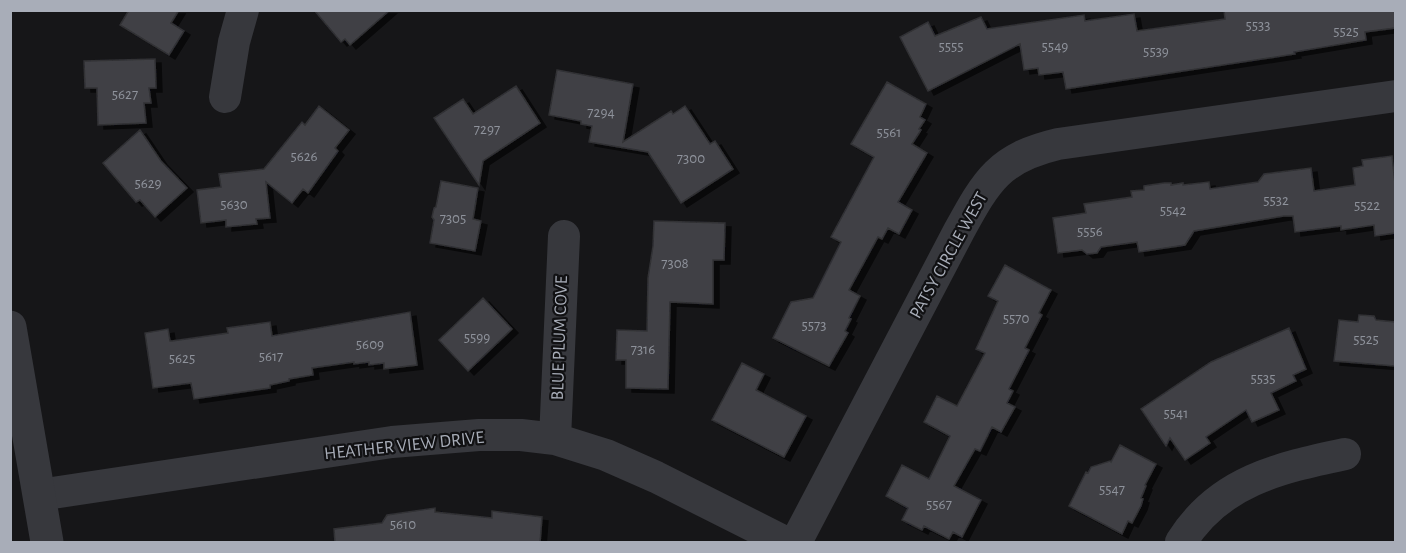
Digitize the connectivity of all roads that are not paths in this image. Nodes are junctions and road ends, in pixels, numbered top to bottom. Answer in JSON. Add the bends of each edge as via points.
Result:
{"nodes":[{"id":1,"x":243,"y":10,"type":"edge"},
{"id":2,"x":1395,"y":96,"type":"edge"},
{"id":3,"x":225,"y":97,"type":"dead end"},
{"id":4,"x":564,"y":237,"type":"dead end"},
{"id":5,"x":10,"y":327,"type":"edge"},
{"id":6,"x":555,"y":439,"type":"junction"},
{"id":7,"x":1344,"y":454,"type":"dead end"},
{"id":8,"x":39,"y":495,"type":"junction"},
{"id":9,"x":46,"y":543,"type":"edge"},
{"id":10,"x":785,"y":543,"type":"edge"},
{"id":11,"x":796,"y":543,"type":"edge"},
{"id":12,"x":1181,"y":543,"type":"edge"}],
"edges":[{"from":1,"to":3,"type":"street"},
{"from":2,"to":11,"type":"street","name":"PATSY CIRCLE WEST","via":[[1058,144],[1036,149],[1007,164],[980,192],[958,231]]},
{"from":4,"to":6,"type":"street","name":"BLUE PLUM COVE"},
{"from":5,"to":8,"type":"street"},
{"from":6,"to":8,"type":"street","name":"HEATHER VIEW DRIVE","via":[[479,435],[404,441]]},
{"from":6,"to":10,"type":"street","name":"HEATHER VIEW DRIVE","via":[[656,477]]},
{"from":7,"to":12,"type":"street","via":[[1258,476],[1229,492],[1207,511]]},
{"from":8,"to":9,"type":"street"}]}
